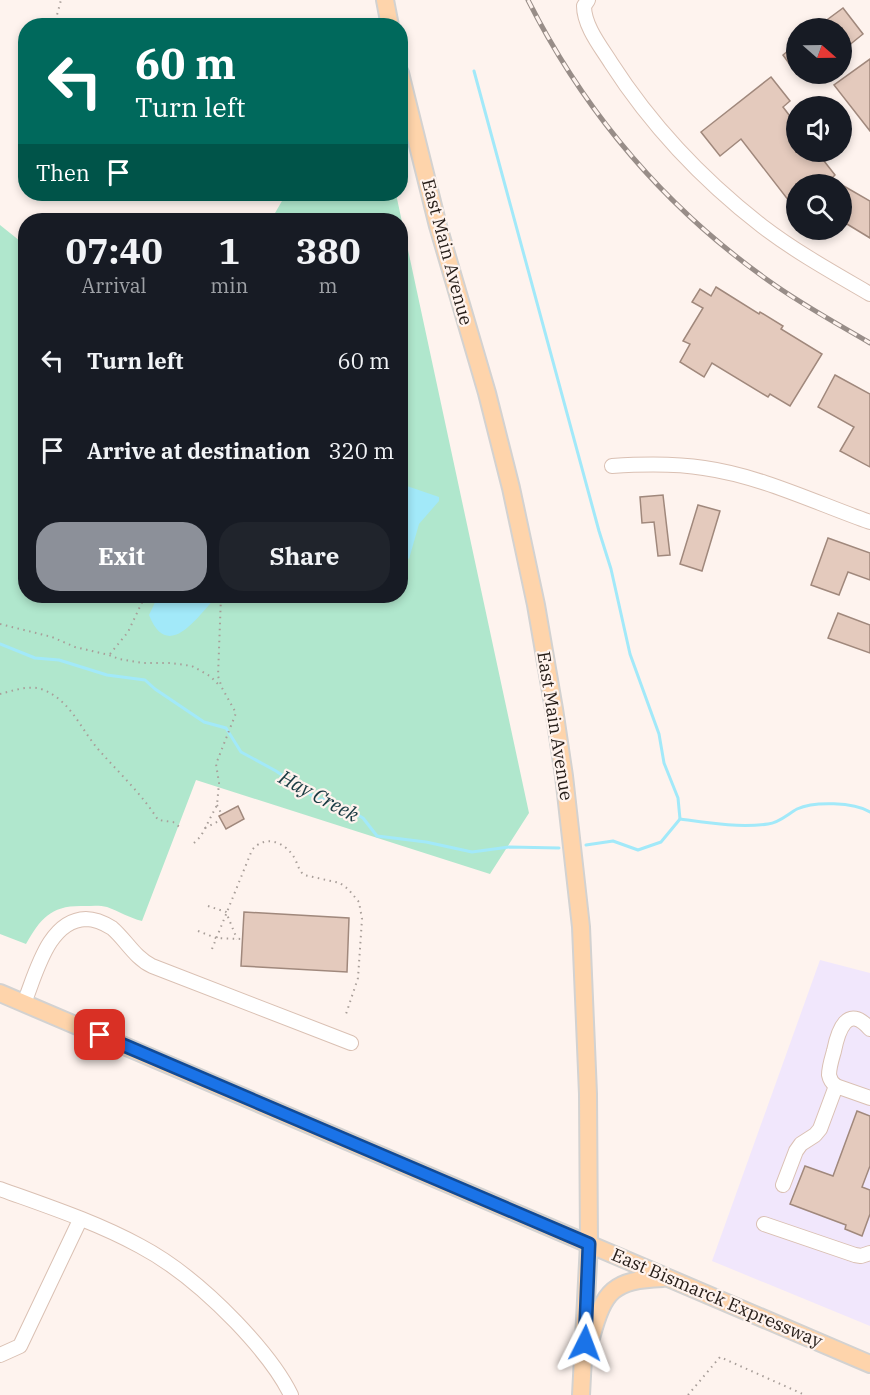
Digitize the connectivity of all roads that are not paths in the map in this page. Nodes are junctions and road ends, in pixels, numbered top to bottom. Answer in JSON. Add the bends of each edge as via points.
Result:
{"nodes":[{"id":1,"x":385,"y":0,"type":"edge"},
{"id":2,"x":586,"y":3,"type":"edge"},
{"id":3,"x":388,"y":18,"type":"edge"},
{"id":4,"x":408,"y":105,"type":"edge"},
{"id":5,"x":870,"y":294,"type":"edge"},
{"id":6,"x":612,"y":466,"type":"dead end"},
{"id":7,"x":870,"y":522,"type":"edge"},
{"id":8,"x":0,"y":993,"type":"edge"},
{"id":9,"x":24,"y":1003,"type":"junction"},
{"id":10,"x":870,"y":1029,"type":"edge"},
{"id":11,"x":351,"y":1043,"type":"dead end"},
{"id":12,"x":836,"y":1086,"type":"junction"},
{"id":13,"x":869,"y":1095,"type":"edge"},
{"id":14,"x":783,"y":1185,"type":"dead end"},
{"id":15,"x":0,"y":1189,"type":"edge"},
{"id":16,"x":80,"y":1220,"type":"junction"},
{"id":17,"x":764,"y":1224,"type":"dead end"},
{"id":18,"x":589,"y":1244,"type":"junction"},
{"id":19,"x":870,"y":1253,"type":"edge"},
{"id":20,"x":669,"y":1278,"type":"junction"},
{"id":21,"x":0,"y":1355,"type":"edge"},
{"id":22,"x":870,"y":1364,"type":"edge"},
{"id":23,"x":583,"y":1365,"type":"junction"},
{"id":24,"x":291,"y":1395,"type":"edge"},
{"id":25,"x":581,"y":1395,"type":"edge"}],
"edges":[{"from":1,"to":3,"type":"main road"},
{"from":2,"to":5,"type":"street","via":[[587,22],[618,73],[696,167],[763,227]]},
{"from":4,"to":18,"type":"main road","name":"East Main Avenue","via":[[511,489],[554,709],[581,927]]},
{"from":6,"to":7,"type":"street","via":[[664,464],[725,472]]},
{"from":8,"to":9,"type":"main road","name":"East Bismarck Expressway"},
{"from":9,"to":11,"type":"street","via":[[57,932],[75,921],[90,920],[110,927],[152,966]]},
{"from":9,"to":18,"type":"main road","name":"East Bismarck Expressway"},
{"from":10,"to":12,"type":"street","via":[[854,1018],[844,1022],[829,1071]]},
{"from":12,"to":13,"type":"street"},
{"from":12,"to":14,"type":"street","via":[[820,1129],[796,1151]]},
{"from":15,"to":16,"type":"street"},
{"from":16,"to":21,"type":"street","via":[[20,1346]]},
{"from":16,"to":24,"type":"street","via":[[140,1246],[201,1288],[256,1343]]},
{"from":17,"to":19,"type":"street","via":[[855,1256]]},
{"from":18,"to":20,"type":"main road","name":"East Bismarck Expressway"},
{"from":18,"to":23,"type":"main road","name":"East Main Avenue"},
{"from":20,"to":22,"type":"main road","name":"East Bismarck Expressway"},
{"from":20,"to":23,"type":"main road","via":[[627,1283],[608,1295],[594,1325]]},
{"from":23,"to":25,"type":"main road","name":"East Main Avenue"}]}
